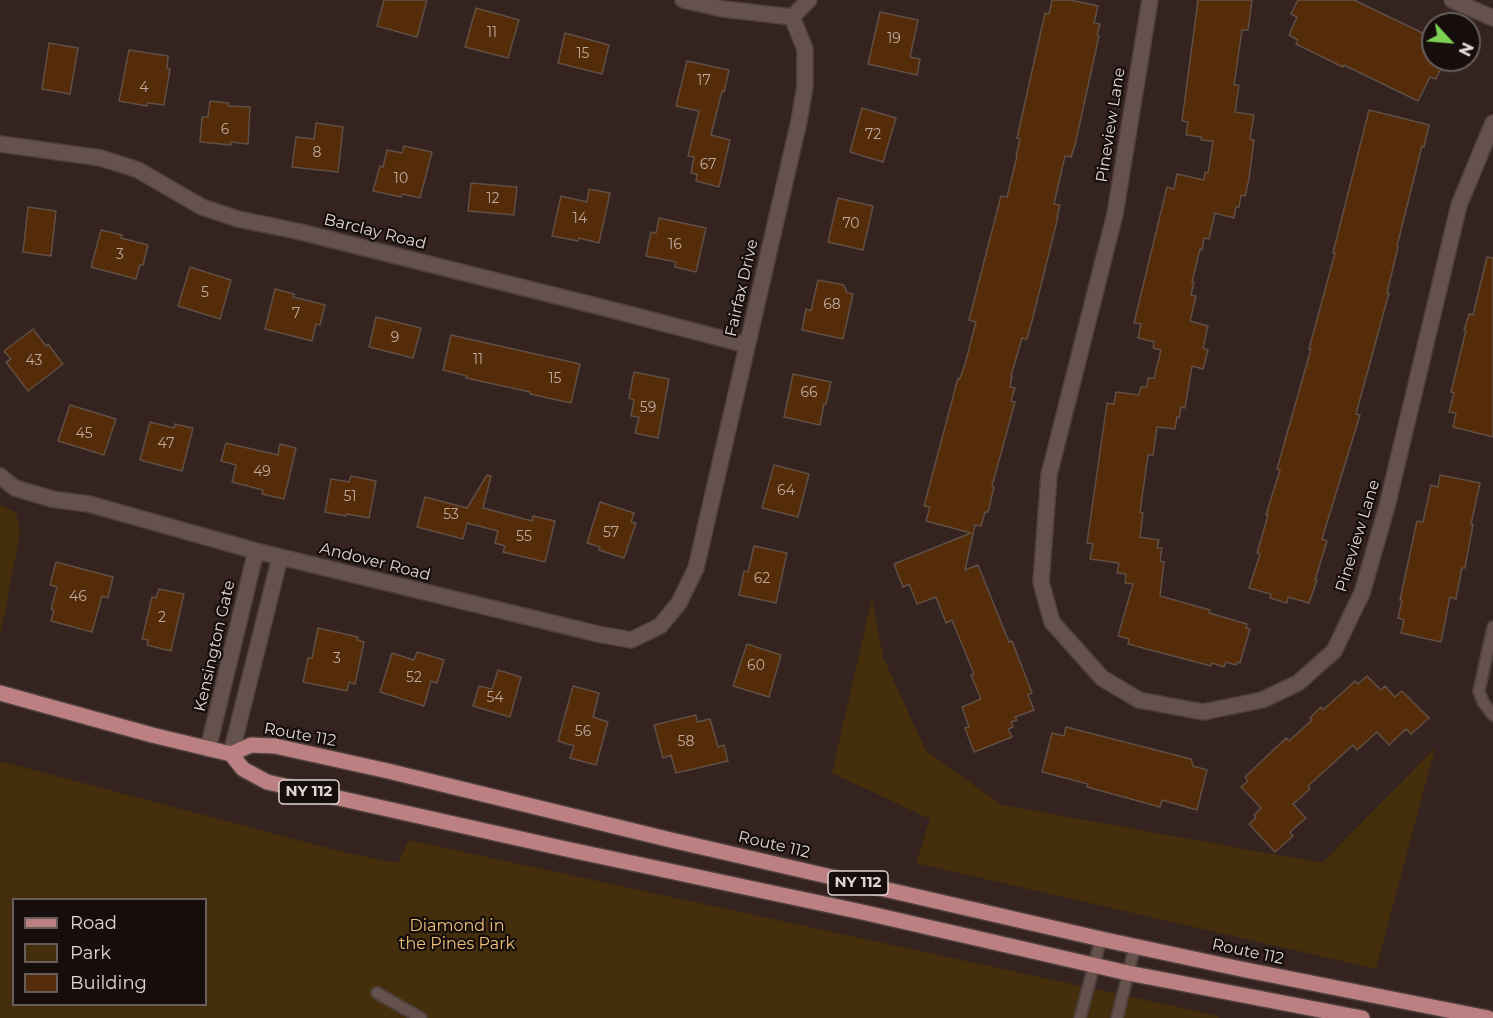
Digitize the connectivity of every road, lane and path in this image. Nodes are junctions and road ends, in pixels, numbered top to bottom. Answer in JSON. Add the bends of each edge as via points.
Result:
{"nodes":[{"id":1,"x":683,"y":0,"type":"edge"},
{"id":2,"x":808,"y":0,"type":"edge"},
{"id":3,"x":1150,"y":0,"type":"edge"},
{"id":4,"x":1452,"y":0,"type":"edge"},
{"id":5,"x":792,"y":17,"type":"junction"},
{"id":6,"x":1493,"y":18,"type":"edge"},
{"id":7,"x":1493,"y":123,"type":"edge"},
{"id":8,"x":0,"y":144,"type":"edge"},
{"id":9,"x":747,"y":345,"type":"junction"},
{"id":10,"x":0,"y":476,"type":"edge"},
{"id":11,"x":256,"y":551,"type":"junction"},
{"id":12,"x":280,"y":557,"type":"junction"},
{"id":13,"x":696,"y":568,"type":"joint"},
{"id":14,"x":1493,"y":627,"type":"edge"},
{"id":15,"x":0,"y":693,"type":"edge"},
{"id":16,"x":1492,"y":715,"type":"edge"},
{"id":17,"x":208,"y":749,"type":"junction"},
{"id":18,"x":231,"y":754,"type":"junction"},
{"id":19,"x":1101,"y":939,"type":"junction"},
{"id":20,"x":1135,"y":946,"type":"junction"},
{"id":21,"x":1094,"y":966,"type":"junction"},
{"id":22,"x":1128,"y":973,"type":"junction"},
{"id":23,"x":377,"y":993,"type":"dead end"},
{"id":24,"x":421,"y":1018,"type":"edge"},
{"id":25,"x":1080,"y":1018,"type":"edge"},
{"id":26,"x":1117,"y":1018,"type":"edge"},
{"id":27,"x":1362,"y":1018,"type":"edge"},
{"id":28,"x":1488,"y":1018,"type":"edge"}],
"edges":[{"from":1,"to":5,"type":"street"},
{"from":2,"to":5,"type":"street"},
{"from":3,"to":7,"type":"street","name":"Pineview Lane","via":[[1115,214],[1049,475],[1041,582],[1052,622],[1102,678],[1139,700],[1203,712],[1262,700],[1298,683],[1334,651],[1362,593],[1387,506],[1459,205]]},
{"from":4,"to":6,"type":"street"},
{"from":5,"to":9,"type":"street","name":"Fairfax Drive","via":[[805,49],[805,86]]},
{"from":8,"to":9,"type":"street","name":"Barclay Road","via":[[100,158],[138,170],[202,207],[238,219]]},
{"from":9,"to":13,"type":"street","name":"Fairfax Drive"},
{"from":10,"to":11,"type":"street","name":"Andover Road","via":[[15,488],[52,499],[89,504]]},
{"from":11,"to":12,"type":"street","name":"Andover Road"},
{"from":11,"to":17,"type":"street","name":"Kensington Gate"},
{"from":12,"to":13,"type":"street","name":"Andover Road","via":[[632,640],[660,626],[679,603]]},
{"from":12,"to":18,"type":"street"},
{"from":14,"to":16,"type":"lane","via":[[1479,691]]},
{"from":15,"to":17,"type":"main road","name":"Route 112","number":"NY 112"},
{"from":17,"to":18,"type":"main road","name":"Route 112","number":"NY 112"},
{"from":18,"to":19,"type":"main road","name":"Route 112","number":"NY 112","via":[[251,745],[275,746]]},
{"from":18,"to":21,"type":"main road","number":"NY 112","via":[[243,769],[267,782]]},
{"from":19,"to":20,"type":"main road","name":"Route 112","number":"NY 112"},
{"from":19,"to":21,"type":"lane"},
{"from":20,"to":22,"type":"lane"},
{"from":20,"to":28,"type":"main road","name":"Route 112","number":"NY 112"},
{"from":21,"to":22,"type":"main road","number":"NY 112"},
{"from":21,"to":25,"type":"lane"},
{"from":22,"to":26,"type":"lane"},
{"from":22,"to":27,"type":"main road","number":"NY 112"},
{"from":23,"to":24,"type":"lane"}]}
